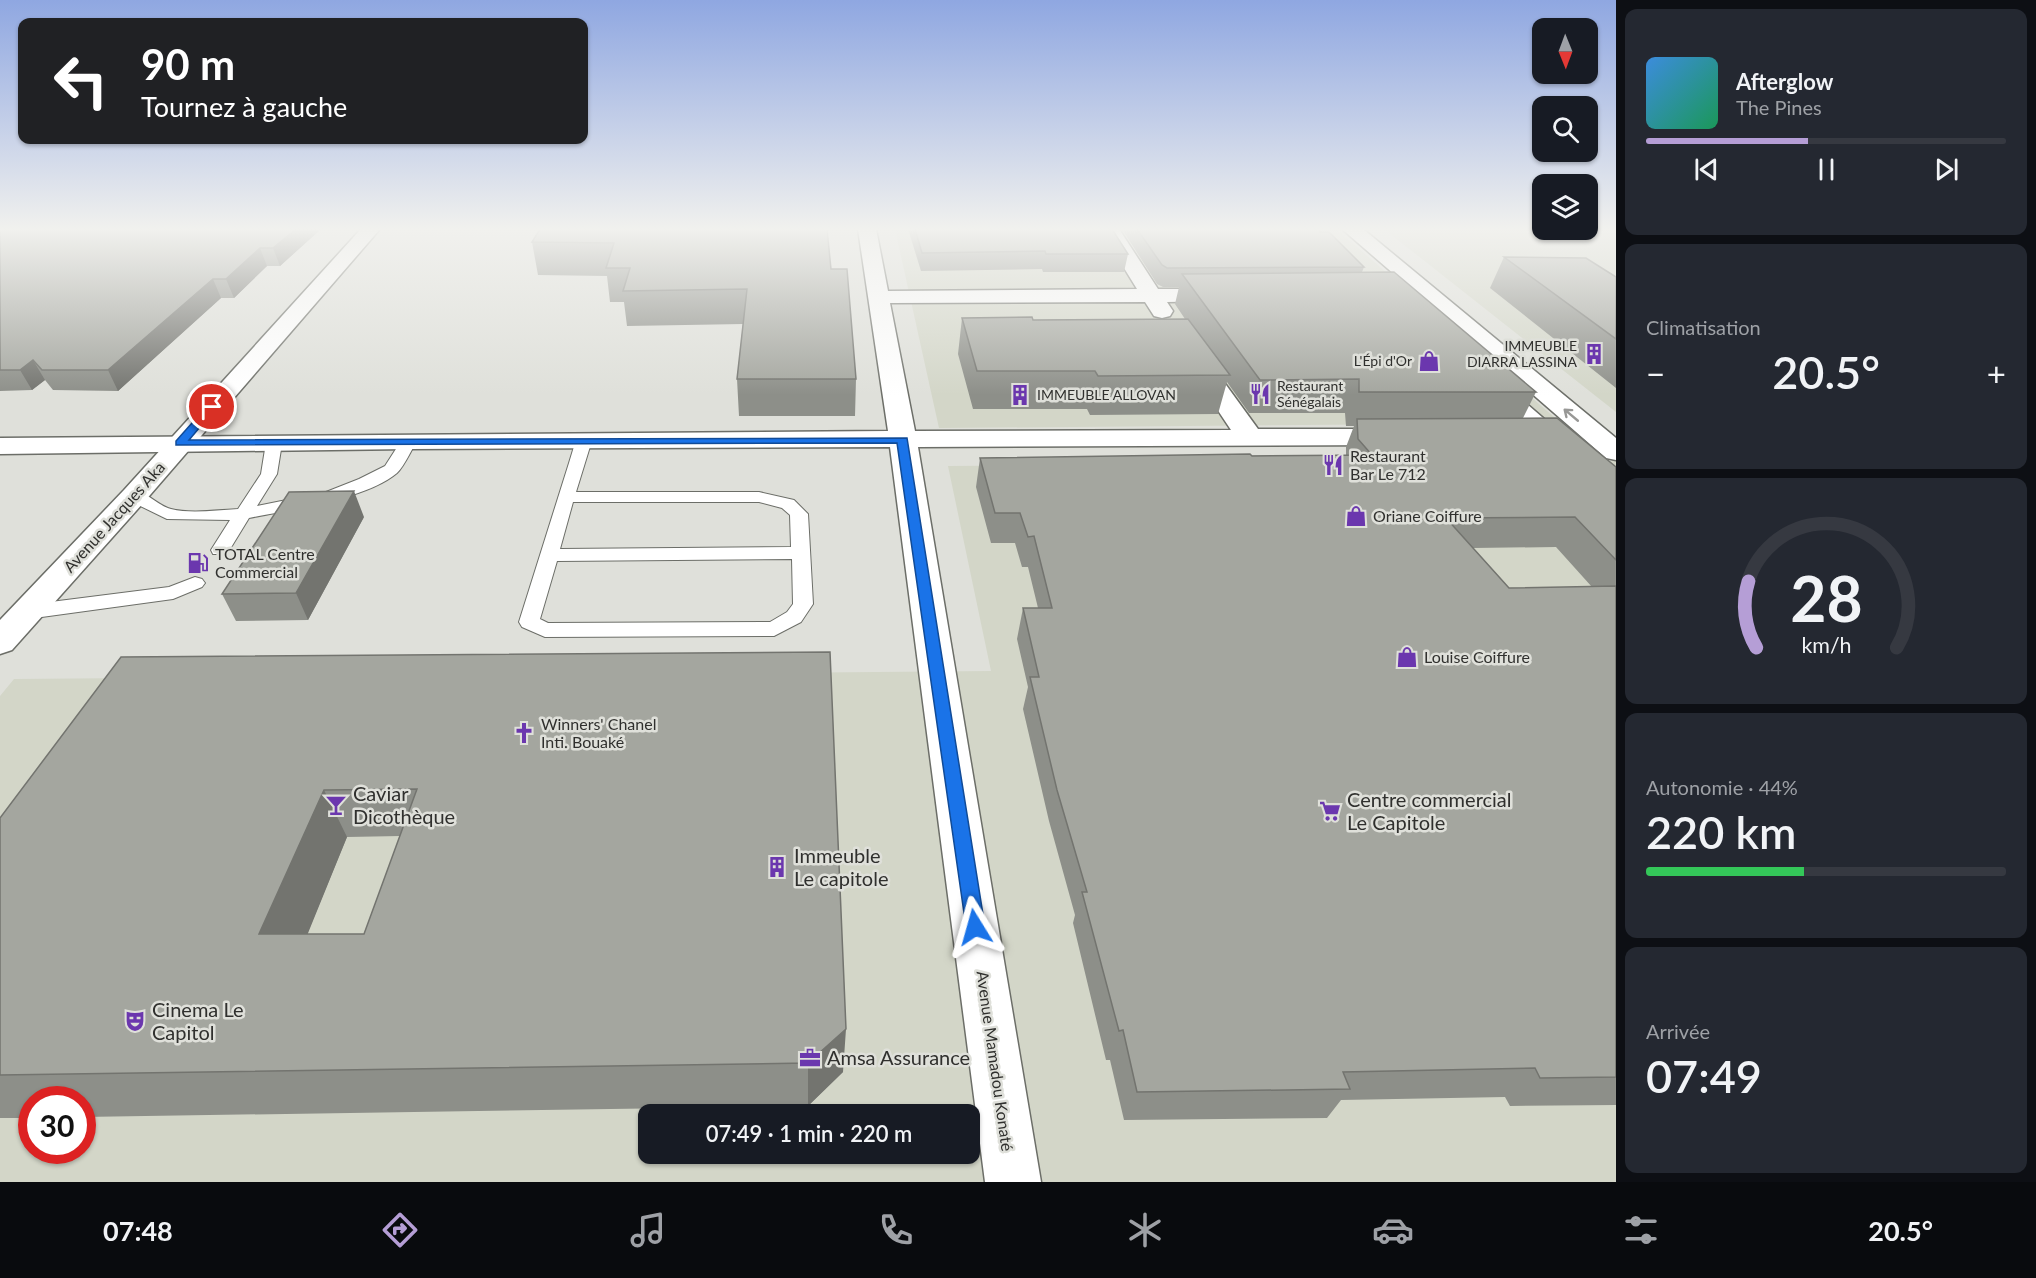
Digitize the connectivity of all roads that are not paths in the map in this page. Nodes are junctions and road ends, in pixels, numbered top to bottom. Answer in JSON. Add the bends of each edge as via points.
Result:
{"nodes":[{"id":1,"x":322,"y":284,"type":"edge"},
{"id":2,"x":877,"y":284,"type":"edge"},
{"id":3,"x":1144,"y":284,"type":"edge"},
{"id":4,"x":1418,"y":284,"type":"edge"},
{"id":5,"x":1245,"y":295,"type":"edge"},
{"id":6,"x":1152,"y":296,"type":"junction"},
{"id":7,"x":879,"y":297,"type":"junction"},
{"id":8,"x":1171,"y":324,"type":"edge"},
{"id":9,"x":1184,"y":343,"type":"edge"},
{"id":10,"x":1476,"y":373,"type":"edge"},
{"id":11,"x":1512,"y":436,"type":"edge"},
{"id":12,"x":1548,"y":436,"type":"junction"},
{"id":13,"x":1417,"y":437,"type":"edge"},
{"id":14,"x":1250,"y":438,"type":"junction"},
{"id":15,"x":584,"y":440,"type":"junction"},
{"id":16,"x":903,"y":440,"type":"junction"},
{"id":17,"x":409,"y":441,"type":"junction"},
{"id":18,"x":1609,"y":441,"type":"edge"},
{"id":19,"x":180,"y":443,"type":"junction"},
{"id":20,"x":274,"y":443,"type":"junction"},
{"id":21,"x":0,"y":446,"type":"edge"},
{"id":22,"x":134,"y":496,"type":"junction"},
{"id":23,"x":1616,"y":496,"type":"edge"},
{"id":24,"x":567,"y":497,"type":"junction"},
{"id":25,"x":245,"y":514,"type":"junction"},
{"id":26,"x":220,"y":550,"type":"dead end"},
{"id":27,"x":801,"y":553,"type":"junction"},
{"id":28,"x":549,"y":555,"type":"junction"},
{"id":29,"x":195,"y":583,"type":"dead end"},
{"id":30,"x":27,"y":612,"type":"junction"},
{"id":31,"x":0,"y":642,"type":"edge"},
{"id":32,"x":1013,"y":1182,"type":"edge"}],
"edges":[{"from":1,"to":19,"type":"main road","name":"Avenue Jacques Aka"},
{"from":2,"to":7,"type":"main road","name":"Avenue Mamadou Konaté"},
{"from":3,"to":6,"type":"main road"},
{"from":18,"to":4,"type":"main road","one_way":true},
{"from":5,"to":6,"type":"main road"},
{"from":6,"to":7,"type":"main road"},
{"from":6,"to":8,"type":"main road"},
{"from":7,"to":16,"type":"main road","name":"Avenue Mamadou Konaté"},
{"from":9,"to":14,"type":"main road"},
{"from":10,"to":12,"type":"main road"},
{"from":11,"to":12,"type":"main road"},
{"from":12,"to":23,"type":"main road"},
{"from":13,"to":14,"type":"main road"},
{"from":14,"to":16,"type":"main road"},
{"from":15,"to":16,"type":"main road"},
{"from":15,"to":17,"type":"main road"},
{"from":15,"to":24,"type":"lane"},
{"from":16,"to":32,"type":"main road","name":"Avenue Mamadou Konaté"},
{"from":17,"to":20,"type":"main road"},
{"from":17,"to":25,"type":"lane","via":[[391,469],[365,483],[330,496]]},
{"from":19,"to":20,"type":"main road"},
{"from":19,"to":21,"type":"main road"},
{"from":19,"to":22,"type":"main road","name":"Avenue Jacques Aka"},
{"from":20,"to":25,"type":"lane","via":[[269,474]]},
{"from":22,"to":25,"type":"lane","via":[[167,514]]},
{"from":22,"to":30,"type":"main road","name":"Avenue Jacques Aka"},
{"from":24,"to":27,"type":"lane","via":[[759,497],[788,504],[799,514]]},
{"from":24,"to":28,"type":"lane"},
{"from":25,"to":26,"type":"lane"},
{"from":27,"to":28,"type":"lane"},
{"from":27,"to":28,"type":"lane","via":[[803,604],[794,617],[774,629],[545,630],[529,622]]},
{"from":29,"to":30,"type":"lane","via":[[173,593]]},
{"from":30,"to":31,"type":"main road","name":"Avenue Jacques Aka"}]}
